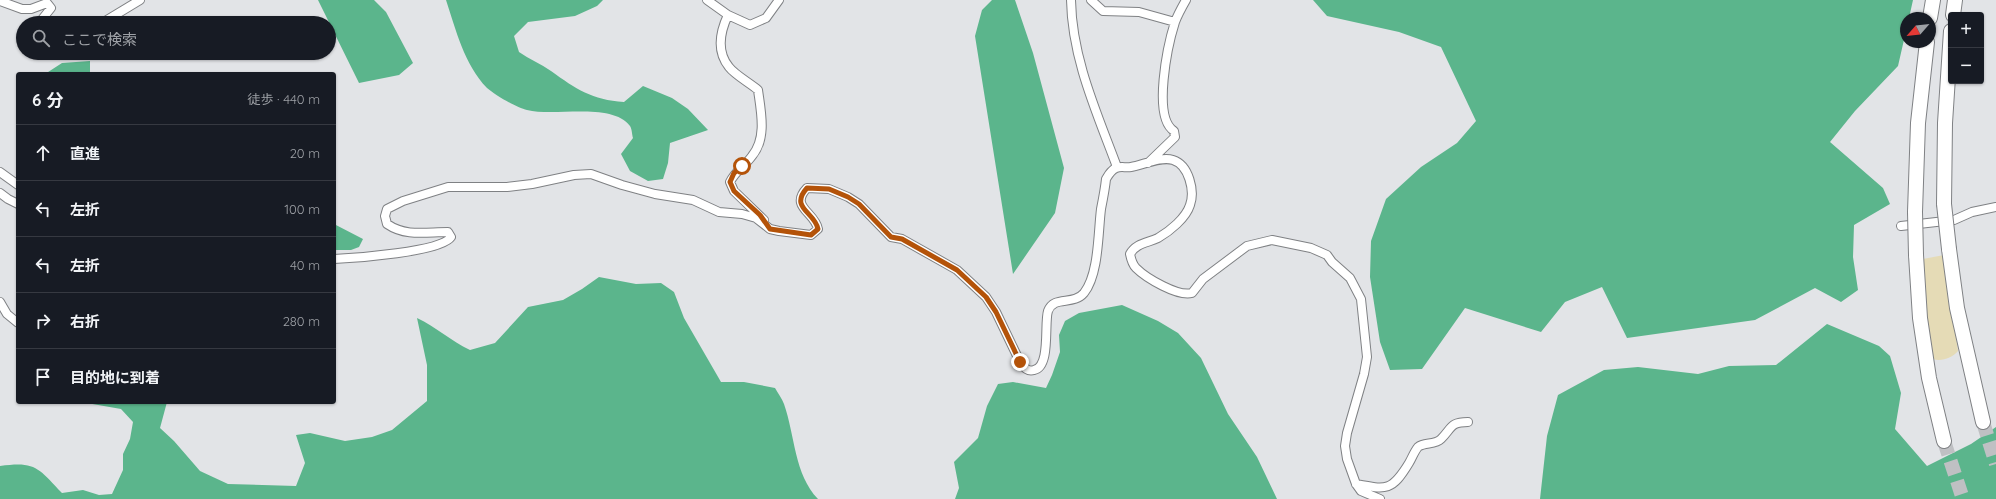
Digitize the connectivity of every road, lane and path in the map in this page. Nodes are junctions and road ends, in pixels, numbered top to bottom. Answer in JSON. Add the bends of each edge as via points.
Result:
{"nodes":[{"id":1,"x":140,"y":0,"type":"edge"},
{"id":2,"x":707,"y":0,"type":"edge"},
{"id":3,"x":779,"y":0,"type":"edge"},
{"id":4,"x":1071,"y":0,"type":"edge"},
{"id":5,"x":1090,"y":0,"type":"edge"},
{"id":6,"x":1186,"y":0,"type":"edge"},
{"id":7,"x":1933,"y":0,"type":"edge"},
{"id":8,"x":1955,"y":0,"type":"edge"},
{"id":9,"x":0,"y":1,"type":"edge"},
{"id":10,"x":1931,"y":12,"type":"edge"},
{"id":11,"x":1953,"y":12,"type":"edge"},
{"id":12,"x":728,"y":15,"type":"junction"},
{"id":13,"x":44,"y":16,"type":"edge"},
{"id":14,"x":114,"y":16,"type":"edge"},
{"id":15,"x":1175,"y":22,"type":"junction"},
{"id":16,"x":1926,"y":48,"type":"edge"},
{"id":17,"x":1950,"y":48,"type":"edge"},
{"id":18,"x":1148,"y":163,"type":"junction"},
{"id":19,"x":1118,"y":167,"type":"junction"},
{"id":20,"x":1,"y":174,"type":"edge"},
{"id":21,"x":16,"y":184,"type":"edge"},
{"id":22,"x":0,"y":192,"type":"edge"},
{"id":23,"x":16,"y":203,"type":"edge"},
{"id":24,"x":1996,"y":207,"type":"edge"},
{"id":25,"x":1900,"y":226,"type":"dead end"},
{"id":26,"x":770,"y":229,"type":"junction"},
{"id":27,"x":336,"y":259,"type":"edge"},
{"id":28,"x":0,"y":302,"type":"edge"},
{"id":29,"x":16,"y":322,"type":"edge"},
{"id":30,"x":1468,"y":422,"type":"dead end"},
{"id":31,"x":1983,"y":422,"type":"tunnel mouth"},
{"id":32,"x":1944,"y":441,"type":"tunnel mouth"},
{"id":33,"x":1356,"y":484,"type":"junction"},
{"id":34,"x":1380,"y":499,"type":"edge"}],
"edges":[{"from":1,"to":14,"type":"street"},
{"from":2,"to":12,"type":"street"},
{"from":3,"to":12,"type":"street","via":[[766,18],[750,25]]},
{"from":4,"to":19,"type":"street","via":[[1074,31],[1086,83]]},
{"from":5,"to":15,"type":"street","via":[[1103,11],[1139,12]]},
{"from":6,"to":15,"type":"street"},
{"from":7,"to":10,"type":"highway"},
{"from":8,"to":11,"type":"highway"},
{"from":9,"to":13,"type":"street","via":[[22,9],[31,9],[47,3],[50,8]]},
{"from":12,"to":26,"type":"street","via":[[722,29],[720,51],[730,68],[758,90],[762,118],[758,148],[734,173],[730,182],[734,191],[760,215]]},
{"from":15,"to":18,"type":"street","via":[[1166,65],[1163,100],[1166,118],[1175,137]]},
{"from":16,"to":32,"type":"highway","bridge":true,"via":[[1918,123],[1916,255],[1921,326],[1929,378]]},
{"from":17,"to":31,"type":"highway","bridge":true,"via":[[1945,123],[1944,204],[1957,308]]},
{"from":18,"to":19,"type":"street"},
{"from":18,"to":33,"type":"street","via":[[1173,160],[1183,166],[1191,192],[1190,205],[1177,224],[1158,238],[1133,249],[1130,254],[1136,268],[1161,284],[1182,294],[1192,293],[1203,279],[1247,246],[1272,240],[1311,248],[1327,255],[1354,284],[1362,304],[1367,357],[1345,446],[1349,469]]},
{"from":19,"to":26,"type":"street","via":[[1112,170],[1106,179],[1096,258],[1088,285],[1085,292],[1074,300],[1052,304],[1048,312],[1042,364],[1037,370],[1025,369],[996,312],[971,282],[931,254],[902,239],[891,237],[859,204],[848,197],[829,189],[807,188],[801,194],[800,200],[802,207],[817,222],[818,229],[815,233],[811,235]]},
{"from":20,"to":21,"type":"street"},
{"from":22,"to":23,"type":"street"},
{"from":24,"to":25,"type":"street","via":[[1972,212],[1954,220]]},
{"from":26,"to":27,"type":"street","via":[[756,218],[719,212],[693,200],[622,186],[590,174],[574,174],[526,185],[448,187],[403,201],[387,209],[387,224],[408,233],[448,232],[451,238],[444,243],[409,251],[368,258]]},
{"from":28,"to":29,"type":"street","via":[[6,314]]},
{"from":30,"to":33,"type":"street","via":[[1459,422],[1451,426],[1440,440],[1420,445],[1396,483],[1384,488]]},
{"from":33,"to":34,"type":"street","via":[[1361,491]]}]}
